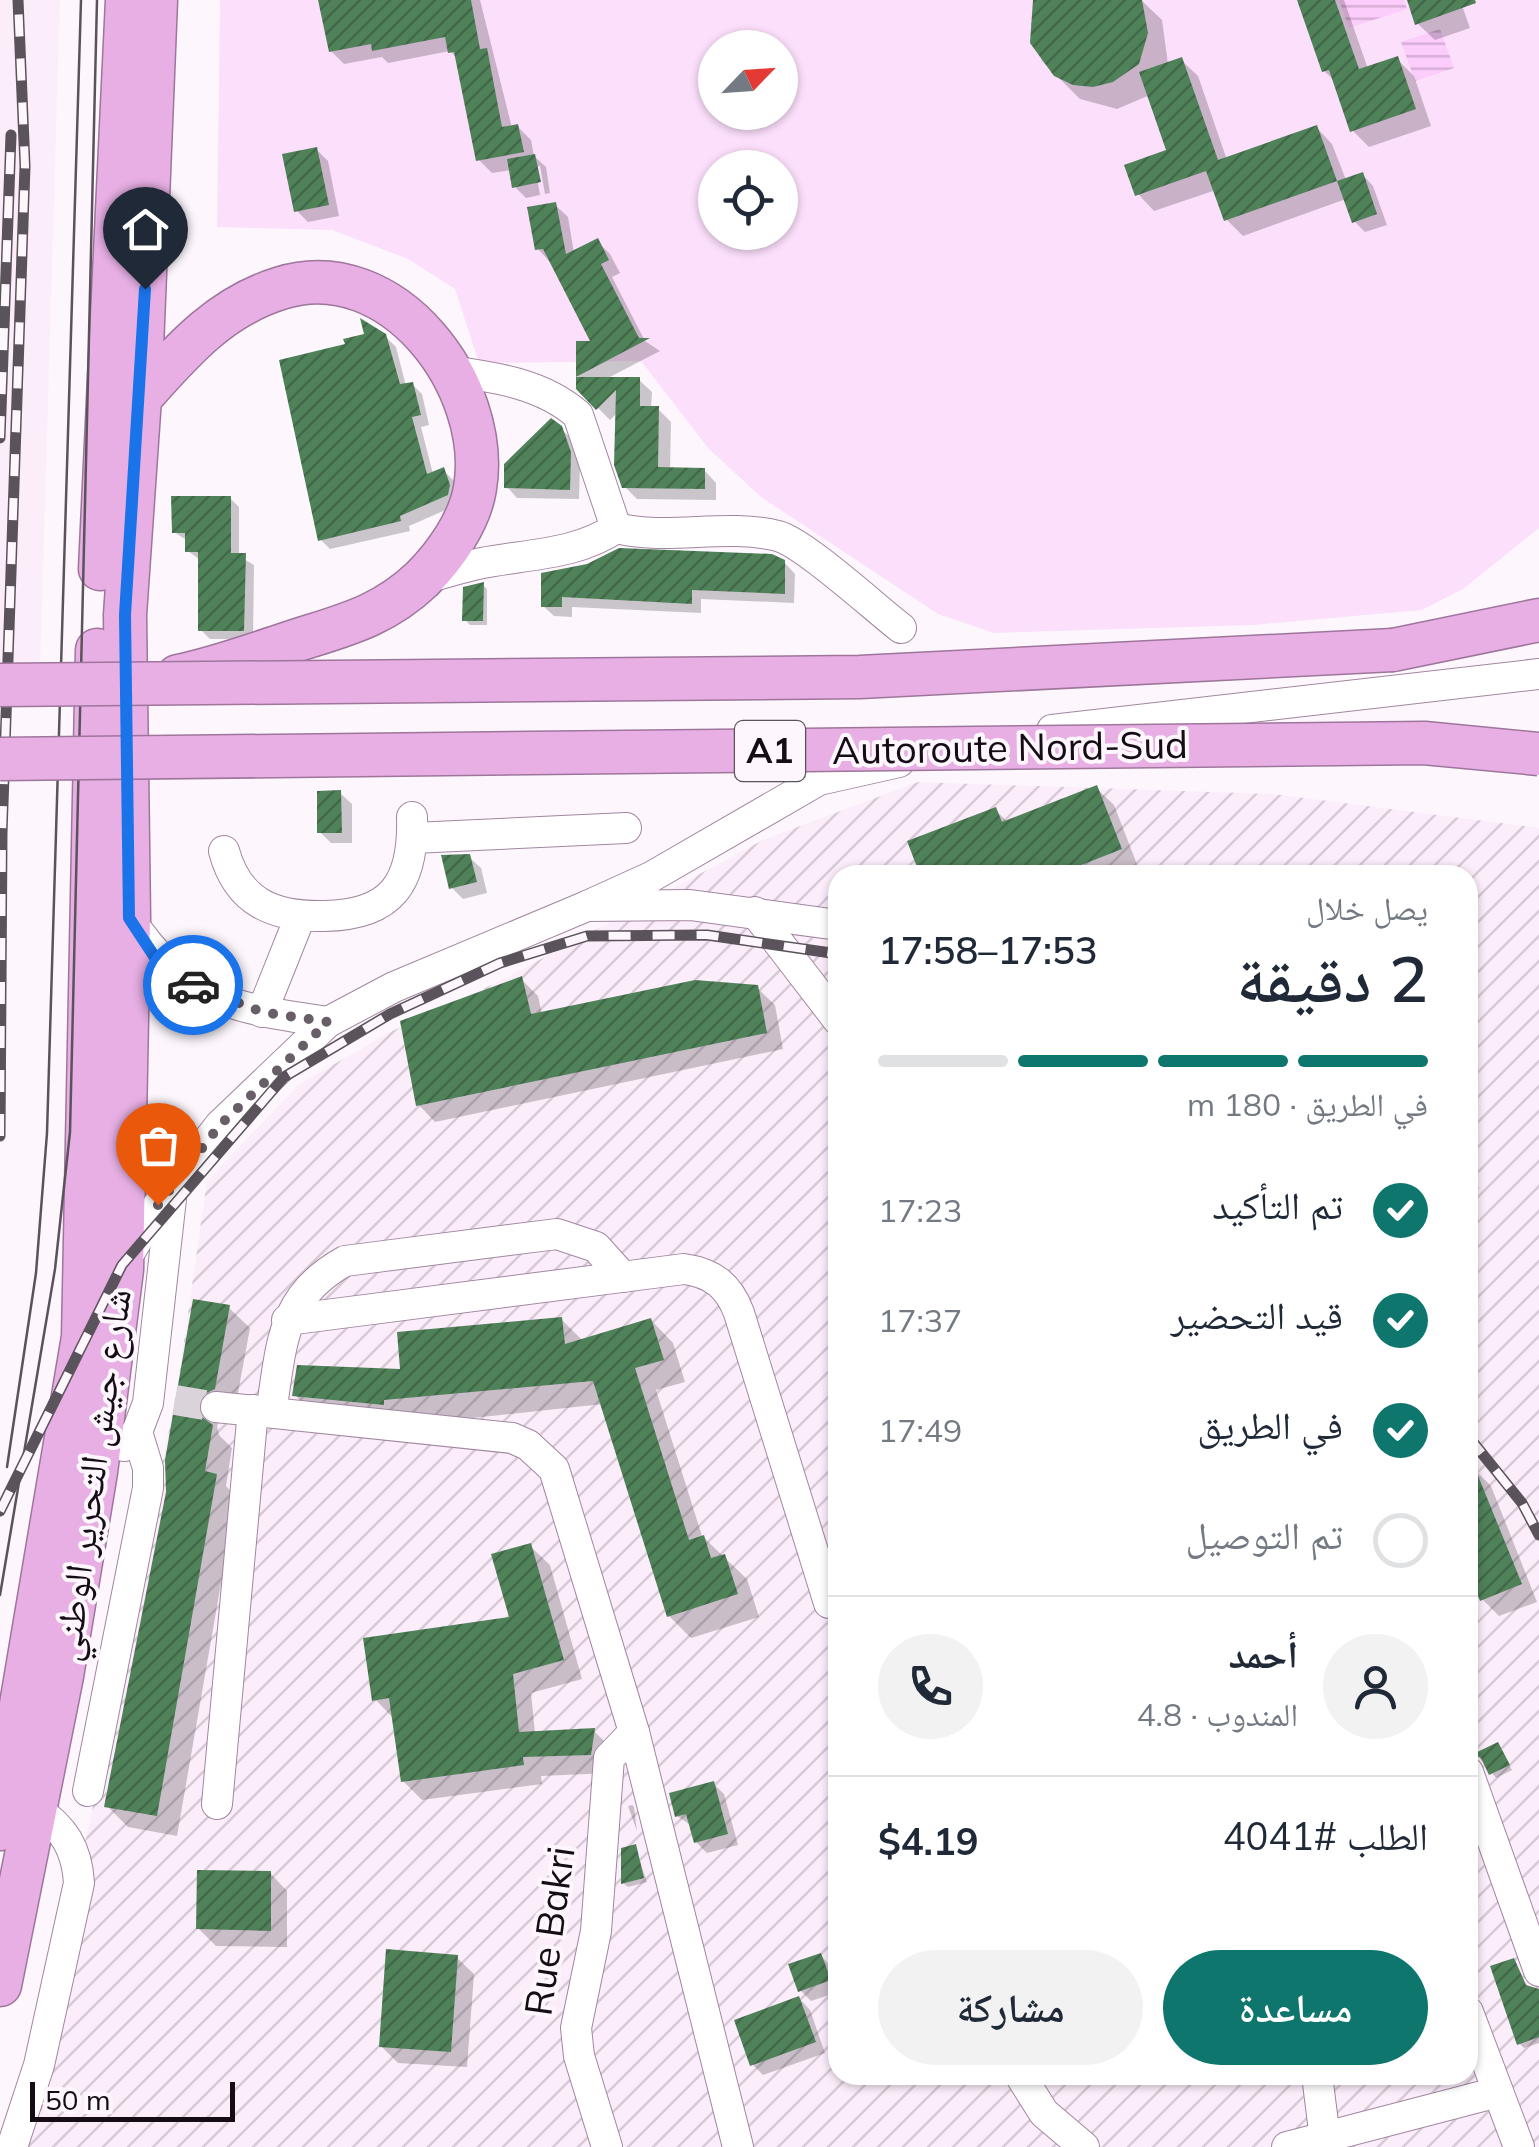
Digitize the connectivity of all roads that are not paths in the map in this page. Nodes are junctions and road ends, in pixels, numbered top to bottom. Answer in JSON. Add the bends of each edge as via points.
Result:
{"nodes":[{"id":1,"x":127,"y":0,"type":"edge"},
{"id":2,"x":156,"y":0,"type":"edge"},
{"id":3,"x":450,"y":370,"type":"junction"},
{"id":4,"x":140,"y":398,"type":"junction"},
{"id":5,"x":616,"y":528,"type":"junction"},
{"id":6,"x":422,"y":579,"type":"junction"},
{"id":7,"x":1539,"y":620,"type":"edge"},
{"id":8,"x":901,"y":628,"type":"dead end"},
{"id":9,"x":1539,"y":639,"type":"edge"},
{"id":10,"x":1393,"y":650,"type":"junction"},
{"id":11,"x":1539,"y":674,"type":"edge"},
{"id":12,"x":143,"y":684,"type":"junction"},
{"id":13,"x":0,"y":685,"type":"edge"},
{"id":14,"x":1539,"y":754,"type":"edge"},
{"id":15,"x":0,"y":759,"type":"edge"},
{"id":16,"x":626,"y":828,"type":"dead end"},
{"id":17,"x":224,"y":851,"type":"dead end"},
{"id":18,"x":587,"y":906,"type":"junction"},
{"id":19,"x":756,"y":912,"type":"junction"},
{"id":20,"x":300,"y":916,"type":"junction"},
{"id":21,"x":129,"y":918,"type":"junction"},
{"id":22,"x":828,"y":923,"type":"edge"},
{"id":23,"x":828,"y":1007,"type":"edge"},
{"id":24,"x":262,"y":1012,"type":"junction"},
{"id":25,"x":328,"y":1022,"type":"junction"},
{"id":26,"x":172,"y":1185,"type":"junction"},
{"id":27,"x":622,"y":1278,"type":"junction"},
{"id":28,"x":109,"y":1281,"type":"junction"},
{"id":29,"x":287,"y":1320,"type":"junction"},
{"id":30,"x":216,"y":1406,"type":"tunnel mouth"},
{"id":31,"x":262,"y":1411,"type":"junction"},
{"id":32,"x":136,"y":1432,"type":"junction"},
{"id":33,"x":96,"y":1472,"type":"junction"},
{"id":34,"x":828,"y":1603,"type":"dead end"},
{"id":35,"x":634,"y":1732,"type":"junction"},
{"id":36,"x":88,"y":1791,"type":"dead end"},
{"id":37,"x":1478,"y":1800,"type":"edge"},
{"id":38,"x":217,"y":1804,"type":"dead end"},
{"id":39,"x":17,"y":1819,"type":"edge"},
{"id":40,"x":1539,"y":1971,"type":"edge"},
{"id":41,"x":0,"y":1984,"type":"edge"},
{"id":42,"x":1478,"y":2039,"type":"edge"},
{"id":43,"x":1026,"y":2085,"type":"edge"},
{"id":44,"x":1319,"y":2085,"type":"edge"},
{"id":45,"x":1498,"y":2092,"type":"junction"},
{"id":46,"x":1325,"y":2144,"type":"edge"},
{"id":47,"x":12,"y":2147,"type":"edge"},
{"id":48,"x":607,"y":2147,"type":"edge"},
{"id":49,"x":738,"y":2147,"type":"edge"},
{"id":50,"x":1084,"y":2147,"type":"edge"},
{"id":51,"x":1288,"y":2147,"type":"edge"},
{"id":52,"x":1520,"y":2147,"type":"edge"}],
"edges":[{"from":1,"to":28,"type":"highway","name":"شارع جيش التحرير الوطني","via":[[98,608]]},
{"from":2,"to":4,"type":"highway","name":"شارع جيش التحرير الوطني"},
{"from":3,"to":4,"type":"highway","via":[[417,327],[376,296],[323,283],[284,286],[209,324]]},
{"from":3,"to":5,"type":"street","via":[[504,379],[578,415]]},
{"from":3,"to":6,"type":"highway","via":[[474,423],[475,492],[447,550]]},
{"from":4,"to":21,"type":"highway","name":"شارع جيش التحرير الوطني","via":[[125,615]]},
{"from":5,"to":6,"type":"street","via":[[552,553]]},
{"from":5,"to":8,"type":"street","via":[[647,536],[783,537]]},
{"from":6,"to":12,"type":"highway","bridge":true,"via":[[354,625]]},
{"from":7,"to":10,"type":"highway","number":"A1"},
{"from":9,"to":10,"type":"highway","number":"A1"},
{"from":10,"to":12,"type":"highway","name":"Autoroute Nord-Sud","number":"A1","bridge":true,"via":[[860,677]]},
{"from":11,"to":18,"type":"street","via":[[1033,732],[820,780]]},
{"from":12,"to":13,"type":"highway","name":"Autoroute Nord-Sud","number":"A1","bridge":true},
{"from":14,"to":15,"type":"highway","name":"Autoroute Nord-Sud","number":"A1","bridge":true,"via":[[1424,743]]},
{"from":16,"to":20,"type":"street","via":[[412,827],[403,880],[378,907]]},
{"from":17,"to":20,"type":"street","via":[[250,898],[282,916]]},
{"from":18,"to":19,"type":"street"},
{"from":18,"to":25,"type":"street","via":[[394,986]]},
{"from":19,"to":22,"type":"street"},
{"from":19,"to":23,"type":"street"},
{"from":20,"to":24,"type":"street"},
{"from":21,"to":24,"type":"street","via":[[156,959],[180,977]]},
{"from":21,"to":28,"type":"highway","name":"شارع جيش التحرير الوطني"},
{"from":24,"to":25,"type":"street"},
{"from":25,"to":26,"type":"street","via":[[220,1125]]},
{"from":26,"to":28,"type":"street"},
{"from":26,"to":32,"type":"street","via":[[162,1398]]},
{"from":27,"to":29,"type":"street"},
{"from":27,"to":29,"type":"street","via":[[596,1247],[557,1234],[372,1254],[320,1275]]},
{"from":27,"to":34,"type":"street","via":[[699,1271],[734,1299]]},
{"from":28,"to":33,"type":"highway","name":"شارع جيش التحرير الوطني"},
{"from":28,"to":39,"type":"highway","name":"شارع جيش التحرير الوطني","via":[[84,1337]]},
{"from":29,"to":31,"type":"street"},
{"from":30,"to":31,"type":"street"},
{"from":31,"to":35,"type":"street","via":[[512,1438],[542,1456],[562,1485]]},
{"from":31,"to":38,"type":"street"},
{"from":32,"to":33,"type":"street"},
{"from":32,"to":36,"type":"street","via":[[148,1488]]},
{"from":33,"to":39,"type":"highway","name":"شارع جيش التحرير الوطني"},
{"from":35,"to":48,"type":"street","name":"Rue Bakri","via":[[609,1758],[596,1931],[576,2028]]},
{"from":35,"to":49,"type":"street"},
{"from":37,"to":40,"type":"street"},
{"from":39,"to":41,"type":"highway","name":"شارع جيش التحرير الوطني"},
{"from":39,"to":47,"type":"street","via":[[63,1832],[78,1864],[78,1883],[39,2065]]},
{"from":42,"to":45,"type":"street"},
{"from":43,"to":50,"type":"street","via":[[1044,2113]]},
{"from":44,"to":46,"type":"street"},
{"from":45,"to":46,"type":"street"},
{"from":45,"to":52,"type":"street"},
{"from":46,"to":51,"type":"street"}]}
